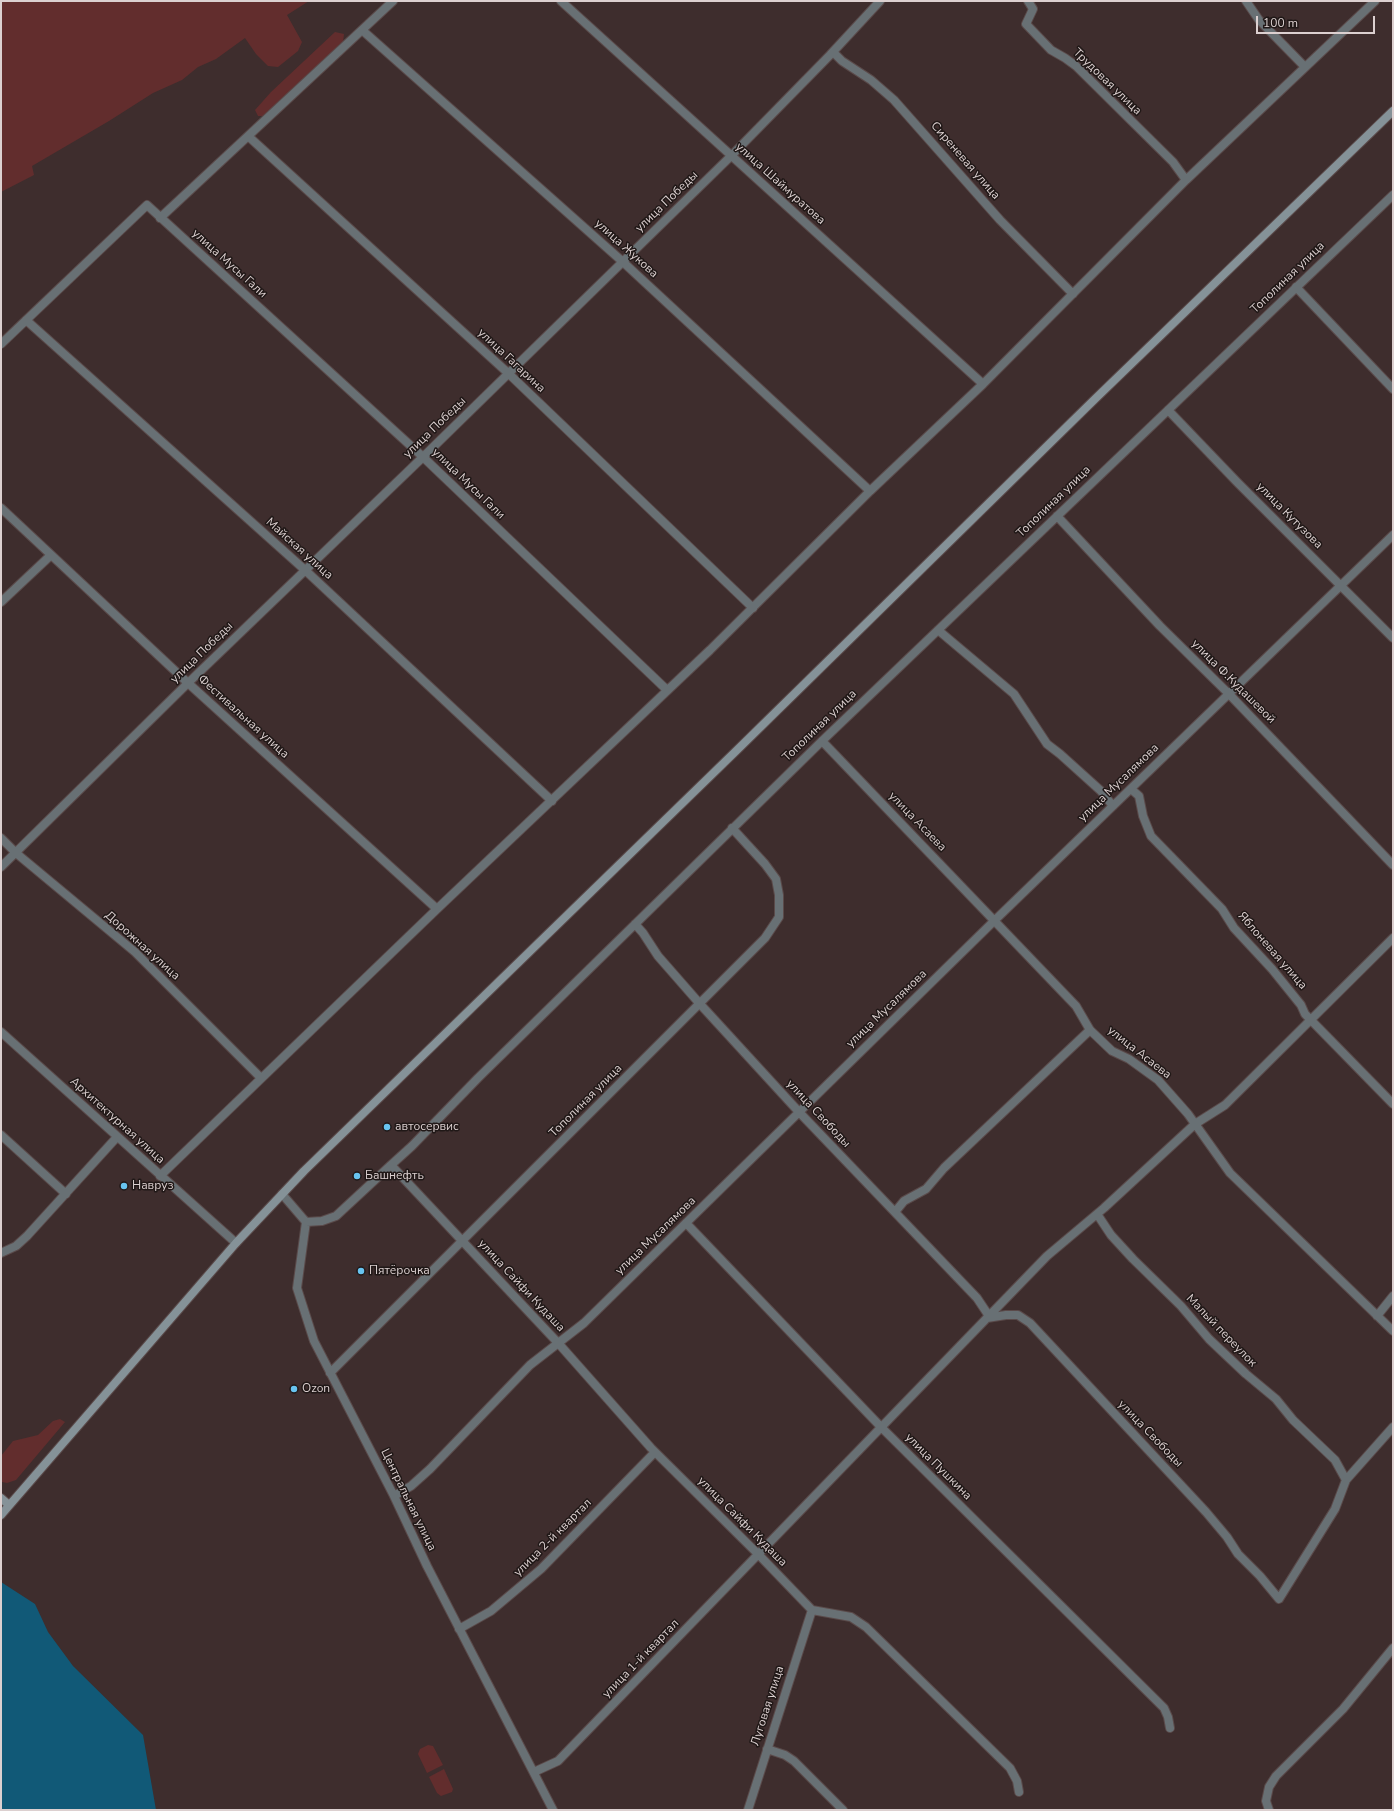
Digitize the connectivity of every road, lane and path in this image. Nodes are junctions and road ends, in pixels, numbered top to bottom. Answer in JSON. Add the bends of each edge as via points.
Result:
{"nodes":[{"id":1,"x":392,"y":1,"type":"edge"},
{"id":2,"x":561,"y":1,"type":"edge"},
{"id":3,"x":880,"y":1,"type":"edge"},
{"id":4,"x":1028,"y":1,"type":"edge"},
{"id":5,"x":1246,"y":1,"type":"edge"},
{"id":6,"x":1375,"y":1,"type":"edge"},
{"id":7,"x":362,"y":30,"type":"junction"},
{"id":8,"x":833,"y":52,"type":"junction"},
{"id":9,"x":1306,"y":67,"type":"junction"},
{"id":10,"x":1393,"y":111,"type":"edge"},
{"id":11,"x":248,"y":136,"type":"junction"},
{"id":12,"x":731,"y":156,"type":"junction"},
{"id":13,"x":1186,"y":180,"type":"junction"},
{"id":14,"x":1393,"y":195,"type":"edge"},
{"id":15,"x":160,"y":218,"type":"junction"},
{"id":16,"x":623,"y":262,"type":"junction"},
{"id":17,"x":1296,"y":287,"type":"junction"},
{"id":18,"x":1073,"y":294,"type":"junction"},
{"id":19,"x":26,"y":320,"type":"junction"},
{"id":20,"x":1,"y":344,"type":"edge"},
{"id":21,"x":508,"y":373,"type":"junction"},
{"id":22,"x":984,"y":384,"type":"junction"},
{"id":23,"x":1393,"y":389,"type":"edge"},
{"id":24,"x":1168,"y":410,"type":"junction"},
{"id":25,"x":423,"y":457,"type":"junction"},
{"id":26,"x":870,"y":491,"type":"junction"},
{"id":27,"x":1,"y":508,"type":"edge"},
{"id":28,"x":1057,"y":516,"type":"junction"},
{"id":29,"x":1393,"y":535,"type":"edge"},
{"id":30,"x":51,"y":555,"type":"junction"},
{"id":31,"x":304,"y":570,"type":"junction"},
{"id":32,"x":1341,"y":585,"type":"junction"},
{"id":33,"x":1,"y":602,"type":"edge"},
{"id":34,"x":753,"y":608,"type":"junction"},
{"id":35,"x":938,"y":630,"type":"junction"},
{"id":36,"x":1393,"y":638,"type":"edge"},
{"id":37,"x":188,"y":683,"type":"junction"},
{"id":38,"x":667,"y":690,"type":"junction"},
{"id":39,"x":1229,"y":694,"type":"junction"},
{"id":40,"x":822,"y":741,"type":"junction"},
{"id":41,"x":1131,"y":789,"type":"junction"},
{"id":42,"x":552,"y":801,"type":"junction"},
{"id":43,"x":1113,"y":806,"type":"junction"},
{"id":44,"x":732,"y":828,"type":"junction"},
{"id":45,"x":1,"y":838,"type":"edge"},
{"id":46,"x":16,"y":853,"type":"junction"},
{"id":47,"x":1393,"y":865,"type":"edge"},
{"id":48,"x":1,"y":866,"type":"edge"},
{"id":49,"x":437,"y":909,"type":"junction"},
{"id":50,"x":994,"y":921,"type":"junction"},
{"id":51,"x":635,"y":924,"type":"junction"},
{"id":52,"x":1393,"y":938,"type":"edge"},
{"id":53,"x":700,"y":1004,"type":"junction"},
{"id":54,"x":1310,"y":1020,"type":"junction"},
{"id":55,"x":1090,"y":1030,"type":"junction"},
{"id":56,"x":1,"y":1032,"type":"edge"},
{"id":57,"x":261,"y":1078,"type":"junction"},
{"id":58,"x":1393,"y":1104,"type":"edge"},
{"id":59,"x":799,"y":1112,"type":"junction"},
{"id":60,"x":1196,"y":1124,"type":"junction"},
{"id":61,"x":1,"y":1135,"type":"edge"},
{"id":62,"x":117,"y":1137,"type":"junction"},
{"id":63,"x":391,"y":1165,"type":"junction"},
{"id":64,"x":160,"y":1176,"type":"junction"},
{"id":65,"x":66,"y":1194,"type":"junction"},
{"id":66,"x":282,"y":1194,"type":"junction"},
{"id":67,"x":894,"y":1212,"type":"junction"},
{"id":68,"x":1097,"y":1214,"type":"junction"},
{"id":69,"x":306,"y":1222,"type":"junction"},
{"id":70,"x":686,"y":1223,"type":"junction"},
{"id":71,"x":462,"y":1241,"type":"junction"},
{"id":72,"x":236,"y":1243,"type":"junction"},
{"id":73,"x":1,"y":1253,"type":"edge"},
{"id":74,"x":1393,"y":1296,"type":"edge"},
{"id":75,"x":1377,"y":1316,"type":"junction"},
{"id":76,"x":988,"y":1317,"type":"junction"},
{"id":77,"x":1393,"y":1331,"type":"edge"},
{"id":78,"x":559,"y":1344,"type":"junction"},
{"id":79,"x":330,"y":1373,"type":"junction"},
{"id":80,"x":881,"y":1427,"type":"junction"},
{"id":81,"x":1393,"y":1427,"type":"edge"},
{"id":82,"x":655,"y":1452,"type":"junction"},
{"id":83,"x":1346,"y":1480,"type":"junction"},
{"id":84,"x":394,"y":1496,"type":"junction"},
{"id":85,"x":1,"y":1498,"type":"edge"},
{"id":86,"x":9,"y":1505,"type":"junction"},
{"id":87,"x":1,"y":1515,"type":"edge"},
{"id":88,"x":759,"y":1555,"type":"junction"},
{"id":89,"x":812,"y":1610,"type":"junction"},
{"id":90,"x":459,"y":1629,"type":"junction"},
{"id":91,"x":1393,"y":1648,"type":"edge"},
{"id":92,"x":1170,"y":1728,"type":"dead end"},
{"id":93,"x":767,"y":1749,"type":"junction"},
{"id":94,"x":534,"y":1772,"type":"junction"},
{"id":95,"x":1019,"y":1792,"type":"dead end"},
{"id":96,"x":554,"y":1810,"type":"edge"},
{"id":97,"x":748,"y":1810,"type":"edge"},
{"id":98,"x":843,"y":1810,"type":"edge"},
{"id":99,"x":1269,"y":1810,"type":"edge"}],
"edges":[{"from":1,"to":7,"type":"street"},
{"from":2,"to":12,"type":"street","name":"улица Шаймуратова"},
{"from":3,"to":8,"type":"street","name":"улица Победы"},
{"from":4,"to":13,"type":"street","name":"Трудовая улица","via":[[1033,9],[1026,24],[1051,50],[1076,66],[1173,162]]},
{"from":5,"to":9,"type":"street","via":[[1258,20]]},
{"from":6,"to":9,"type":"street"},
{"from":7,"to":11,"type":"street"},
{"from":7,"to":16,"type":"street","name":"улица Жукова"},
{"from":8,"to":12,"type":"street","name":"улица Победы"},
{"from":8,"to":18,"type":"street","name":"Сиреневая улица","via":[[894,100],[1000,220]]},
{"from":9,"to":13,"type":"street"},
{"from":10,"to":66,"type":"main road"},
{"from":11,"to":15,"type":"street"},
{"from":11,"to":21,"type":"street","name":"улица Гагарина"},
{"from":12,"to":16,"type":"street","name":"улица Победы"},
{"from":12,"to":22,"type":"street","name":"улица Шаймуратова"},
{"from":13,"to":18,"type":"street"},
{"from":14,"to":17,"type":"street","name":"Тополиная улица"},
{"from":15,"to":19,"type":"street","name":"улица Мусы Гали","via":[[147,205]]},
{"from":15,"to":25,"type":"street","name":"улица Мусы Гали"},
{"from":16,"to":21,"type":"street","name":"улица Победы"},
{"from":16,"to":26,"type":"street","name":"улица Жукова"},
{"from":17,"to":23,"type":"street"},
{"from":17,"to":24,"type":"street","name":"Тополиная улица"},
{"from":18,"to":22,"type":"street"},
{"from":19,"to":20,"type":"street"},
{"from":19,"to":31,"type":"street","name":"Майская улица"},
{"from":21,"to":25,"type":"street","name":"улица Победы"},
{"from":21,"to":34,"type":"street","name":"улица Гагарина"},
{"from":22,"to":26,"type":"street"},
{"from":24,"to":28,"type":"street","name":"Тополиная улица"},
{"from":24,"to":32,"type":"street","name":"улица Кутузова"},
{"from":25,"to":31,"type":"street","name":"улица Победы"},
{"from":25,"to":38,"type":"street","name":"улица Мусы Гали"},
{"from":26,"to":34,"type":"street"},
{"from":27,"to":30,"type":"street","name":"Фестивальная улица"},
{"from":28,"to":35,"type":"street","name":"Тополиная улица"},
{"from":28,"to":39,"type":"street","name":"улица Ф.Кудашевой","via":[[1160,626]]},
{"from":29,"to":32,"type":"street","name":"улица Мусалямова"},
{"from":30,"to":33,"type":"street"},
{"from":30,"to":37,"type":"street","name":"Фестивальная улица"},
{"from":31,"to":37,"type":"street","name":"улица Победы"},
{"from":31,"to":42,"type":"street","name":"Майская улица"},
{"from":32,"to":36,"type":"street","name":"улица Кутузова"},
{"from":32,"to":39,"type":"street","name":"улица Мусалямова"},
{"from":34,"to":38,"type":"street"},
{"from":35,"to":40,"type":"street","name":"Тополиная улица"},
{"from":35,"to":43,"type":"street","via":[[1014,694],[1047,744],[1101,790]]},
{"from":37,"to":46,"type":"street","name":"улица Победы"},
{"from":37,"to":49,"type":"street","name":"Фестивальная улица"},
{"from":38,"to":42,"type":"street"},
{"from":39,"to":41,"type":"street","name":"улица Мусалямова"},
{"from":39,"to":47,"type":"street","name":"улица Ф.Кудашевой"},
{"from":40,"to":44,"type":"street","name":"Тополиная улица"},
{"from":40,"to":50,"type":"street","name":"улица Асаева"},
{"from":41,"to":43,"type":"street","name":"улица Мусалямова"},
{"from":41,"to":54,"type":"street","name":"Яблоневая улица","via":[[1139,796],[1142,816],[1151,836],[1222,910],[1234,928],[1301,1005]]},
{"from":42,"to":49,"type":"street"},
{"from":43,"to":50,"type":"street","name":"улица Мусалямова"},
{"from":44,"to":51,"type":"street","name":"Тополиная улица"},
{"from":44,"to":53,"type":"street","name":"Тополиная улица","via":[[776,879],[779,917],[765,938]]},
{"from":45,"to":46,"type":"street","name":"Дорожная улица"},
{"from":46,"to":48,"type":"street","name":"улица Победы"},
{"from":46,"to":57,"type":"street","name":"Дорожная улица","via":[[135,952]]},
{"from":49,"to":57,"type":"street"},
{"from":50,"to":55,"type":"street","name":"улица Асаева","via":[[1076,1006]]},
{"from":50,"to":59,"type":"street","name":"улица Мусалямова"},
{"from":51,"to":53,"type":"street","name":"улица Свободы","via":[[658,956]]},
{"from":51,"to":63,"type":"street","name":"Тополиная улица"},
{"from":52,"to":54,"type":"street","name":"улица 1-й квартал"},
{"from":53,"to":59,"type":"street","name":"улица Свободы"},
{"from":53,"to":71,"type":"street","name":"Тополиная улица"},
{"from":54,"to":58,"type":"street","name":"Яблоневая улица"},
{"from":54,"to":60,"type":"street","name":"улица 1-й квартал","via":[[1225,1105]]},
{"from":55,"to":60,"type":"street","name":"улица Асаева","via":[[1112,1051],[1129,1059],[1158,1080]]},
{"from":55,"to":67,"type":"street","via":[[944,1168],[926,1189],[904,1201]]},
{"from":56,"to":62,"type":"street","name":"Архитектурная улица"},
{"from":57,"to":64,"type":"street"},
{"from":59,"to":67,"type":"street","name":"улица Свободы"},
{"from":59,"to":70,"type":"street","name":"улица Мусалямова"},
{"from":60,"to":68,"type":"street","name":"улица 1-й квартал"},
{"from":60,"to":75,"type":"street","name":"улица Асаева","via":[[1230,1173]]},
{"from":61,"to":65,"type":"street"},
{"from":62,"to":64,"type":"street","name":"Архитектурная улица"},
{"from":62,"to":65,"type":"street"},
{"from":63,"to":69,"type":"street","name":"Тополиная улица","via":[[336,1216],[322,1222]]},
{"from":63,"to":71,"type":"street","name":"улица Сайфи Кудаша"},
{"from":64,"to":72,"type":"street","name":"Архитектурная улица"},
{"from":65,"to":73,"type":"street","via":[[16,1246]]},
{"from":66,"to":69,"type":"street"},
{"from":66,"to":72,"type":"main road"},
{"from":67,"to":76,"type":"street","name":"улица Свободы","via":[[976,1298]]},
{"from":68,"to":76,"type":"street","name":"улица 1-й квартал","via":[[1047,1256]]},
{"from":68,"to":83,"type":"street","name":"Малый переулок","via":[[1133,1259],[1181,1306],[1209,1339],[1276,1399],[1293,1420],[1335,1460]]},
{"from":69,"to":79,"type":"street","name":"Центральная улица","via":[[297,1288],[314,1342]]},
{"from":70,"to":78,"type":"street","name":"улица Мусалямова","via":[[584,1324]]},
{"from":70,"to":80,"type":"street","name":"улица Пушкина"},
{"from":71,"to":78,"type":"street","name":"улица Сайфи Кудаша"},
{"from":71,"to":79,"type":"street","name":"Тополиная улица"},
{"from":72,"to":86,"type":"main road"},
{"from":74,"to":75,"type":"street"},
{"from":75,"to":77,"type":"street","name":"улица Асаева"},
{"from":76,"to":80,"type":"street","name":"улица 1-й квартал"},
{"from":76,"to":83,"type":"street","name":"улица Свободы","via":[[1018,1315],[1030,1323],[1202,1507],[1238,1554],[1279,1599],[1335,1510]]},
{"from":78,"to":82,"type":"street","name":"улица Сайфи Кудаша"},
{"from":78,"to":84,"type":"street","name":"улица Мусалямова","via":[[530,1365],[430,1469],[411,1486]]},
{"from":79,"to":84,"type":"street","name":"Центральная улица"},
{"from":80,"to":88,"type":"street","name":"улица 1-й квартал"},
{"from":80,"to":92,"type":"street","name":"улица Пушкина","via":[[1164,1708]]},
{"from":81,"to":83,"type":"street"},
{"from":82,"to":88,"type":"street","name":"улица Сайфи Кудаша"},
{"from":82,"to":90,"type":"street","name":"улица 2-й квартал","via":[[541,1569],[491,1611]]},
{"from":84,"to":90,"type":"street","name":"Центральная улица"},
{"from":85,"to":86,"type":"main road"},
{"from":86,"to":87,"type":"main road"},
{"from":88,"to":89,"type":"street","name":"улица Сайфи Кудаша"},
{"from":88,"to":94,"type":"street","name":"улица 1-й квартал","via":[[558,1761]]},
{"from":89,"to":93,"type":"street","name":"Луговая улица"},
{"from":89,"to":95,"type":"street","via":[[851,1617],[866,1627],[1010,1768]]},
{"from":90,"to":94,"type":"street","name":"Центральная улица"},
{"from":91,"to":99,"type":"street","via":[[1342,1709],[1276,1776],[1269,1787],[1266,1801]]},
{"from":93,"to":97,"type":"street","name":"Луговая улица"},
{"from":93,"to":98,"type":"street","via":[[794,1761]]},
{"from":94,"to":96,"type":"street","name":"Центральная улица"}]}
